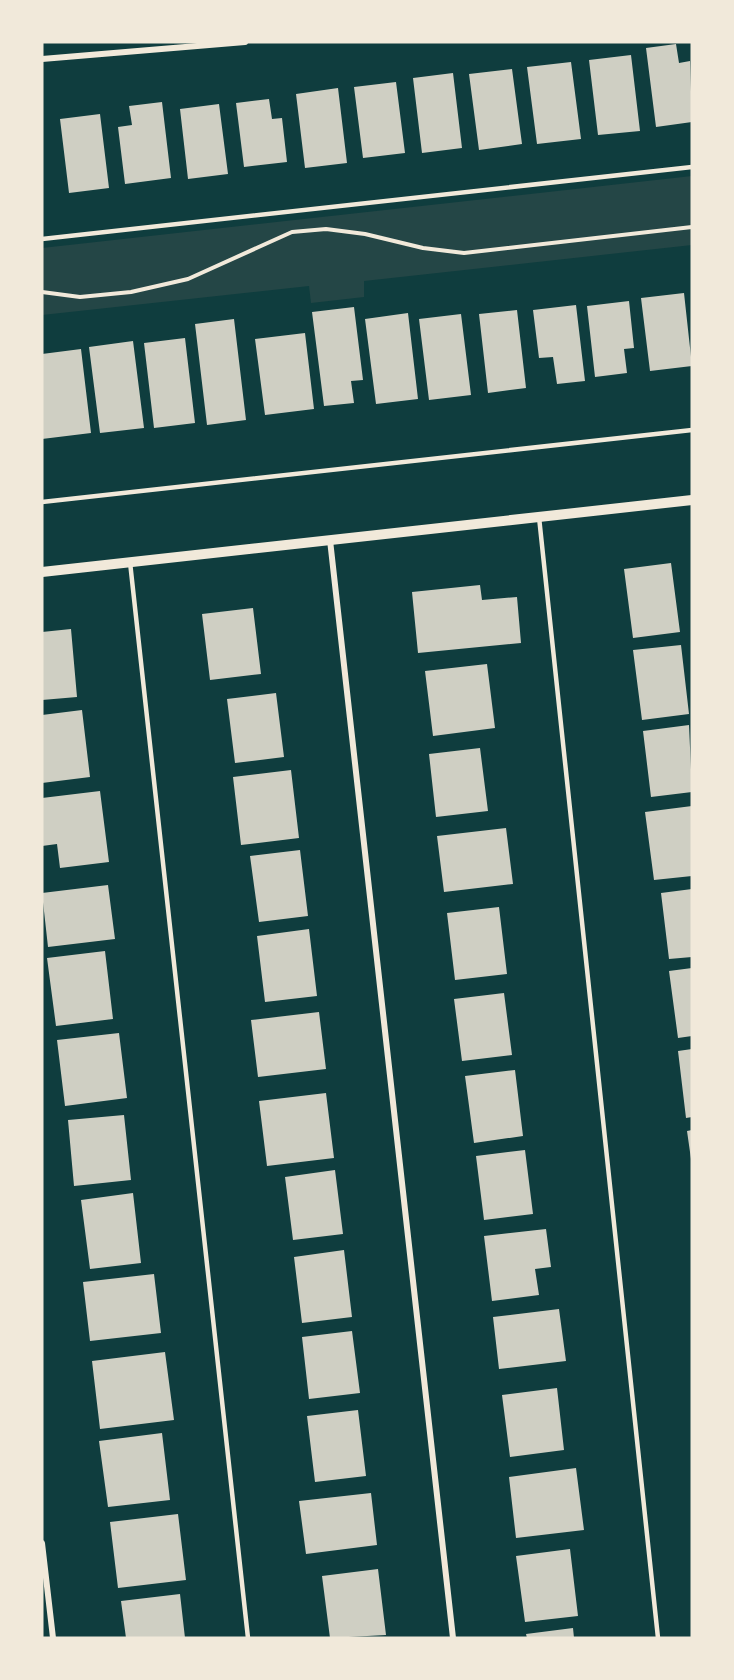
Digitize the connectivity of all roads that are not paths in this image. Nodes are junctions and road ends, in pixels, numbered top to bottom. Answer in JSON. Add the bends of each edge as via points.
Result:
{"nodes":[{"id":1,"x":245,"y":42,"type":"edge"},
{"id":2,"x":42,"y":59,"type":"edge"},
{"id":3,"x":692,"y":167,"type":"edge"},
{"id":4,"x":42,"y":239,"type":"edge"},
{"id":5,"x":692,"y":430,"type":"edge"},
{"id":6,"x":692,"y":500,"type":"edge"},
{"id":7,"x":42,"y":502,"type":"edge"},
{"id":8,"x":539,"y":517,"type":"junction"},
{"id":9,"x":330,"y":540,"type":"junction"},
{"id":10,"x":130,"y":562,"type":"junction"},
{"id":11,"x":42,"y":572,"type":"edge"},
{"id":12,"x":42,"y":1543,"type":"edge"},
{"id":13,"x":53,"y":1638,"type":"edge"},
{"id":14,"x":249,"y":1638,"type":"edge"},
{"id":15,"x":453,"y":1638,"type":"edge"},
{"id":16,"x":658,"y":1638,"type":"edge"}],
"edges":[{"from":1,"to":2,"type":"street"},
{"from":3,"to":4,"type":"lane"},
{"from":5,"to":7,"type":"lane"},
{"from":6,"to":8,"type":"street"},
{"from":8,"to":9,"type":"street"},
{"from":8,"to":16,"type":"lane"},
{"from":9,"to":10,"type":"street"},
{"from":9,"to":15,"type":"street"},
{"from":10,"to":11,"type":"street"},
{"from":10,"to":14,"type":"lane"},
{"from":12,"to":13,"type":"street"}]}
